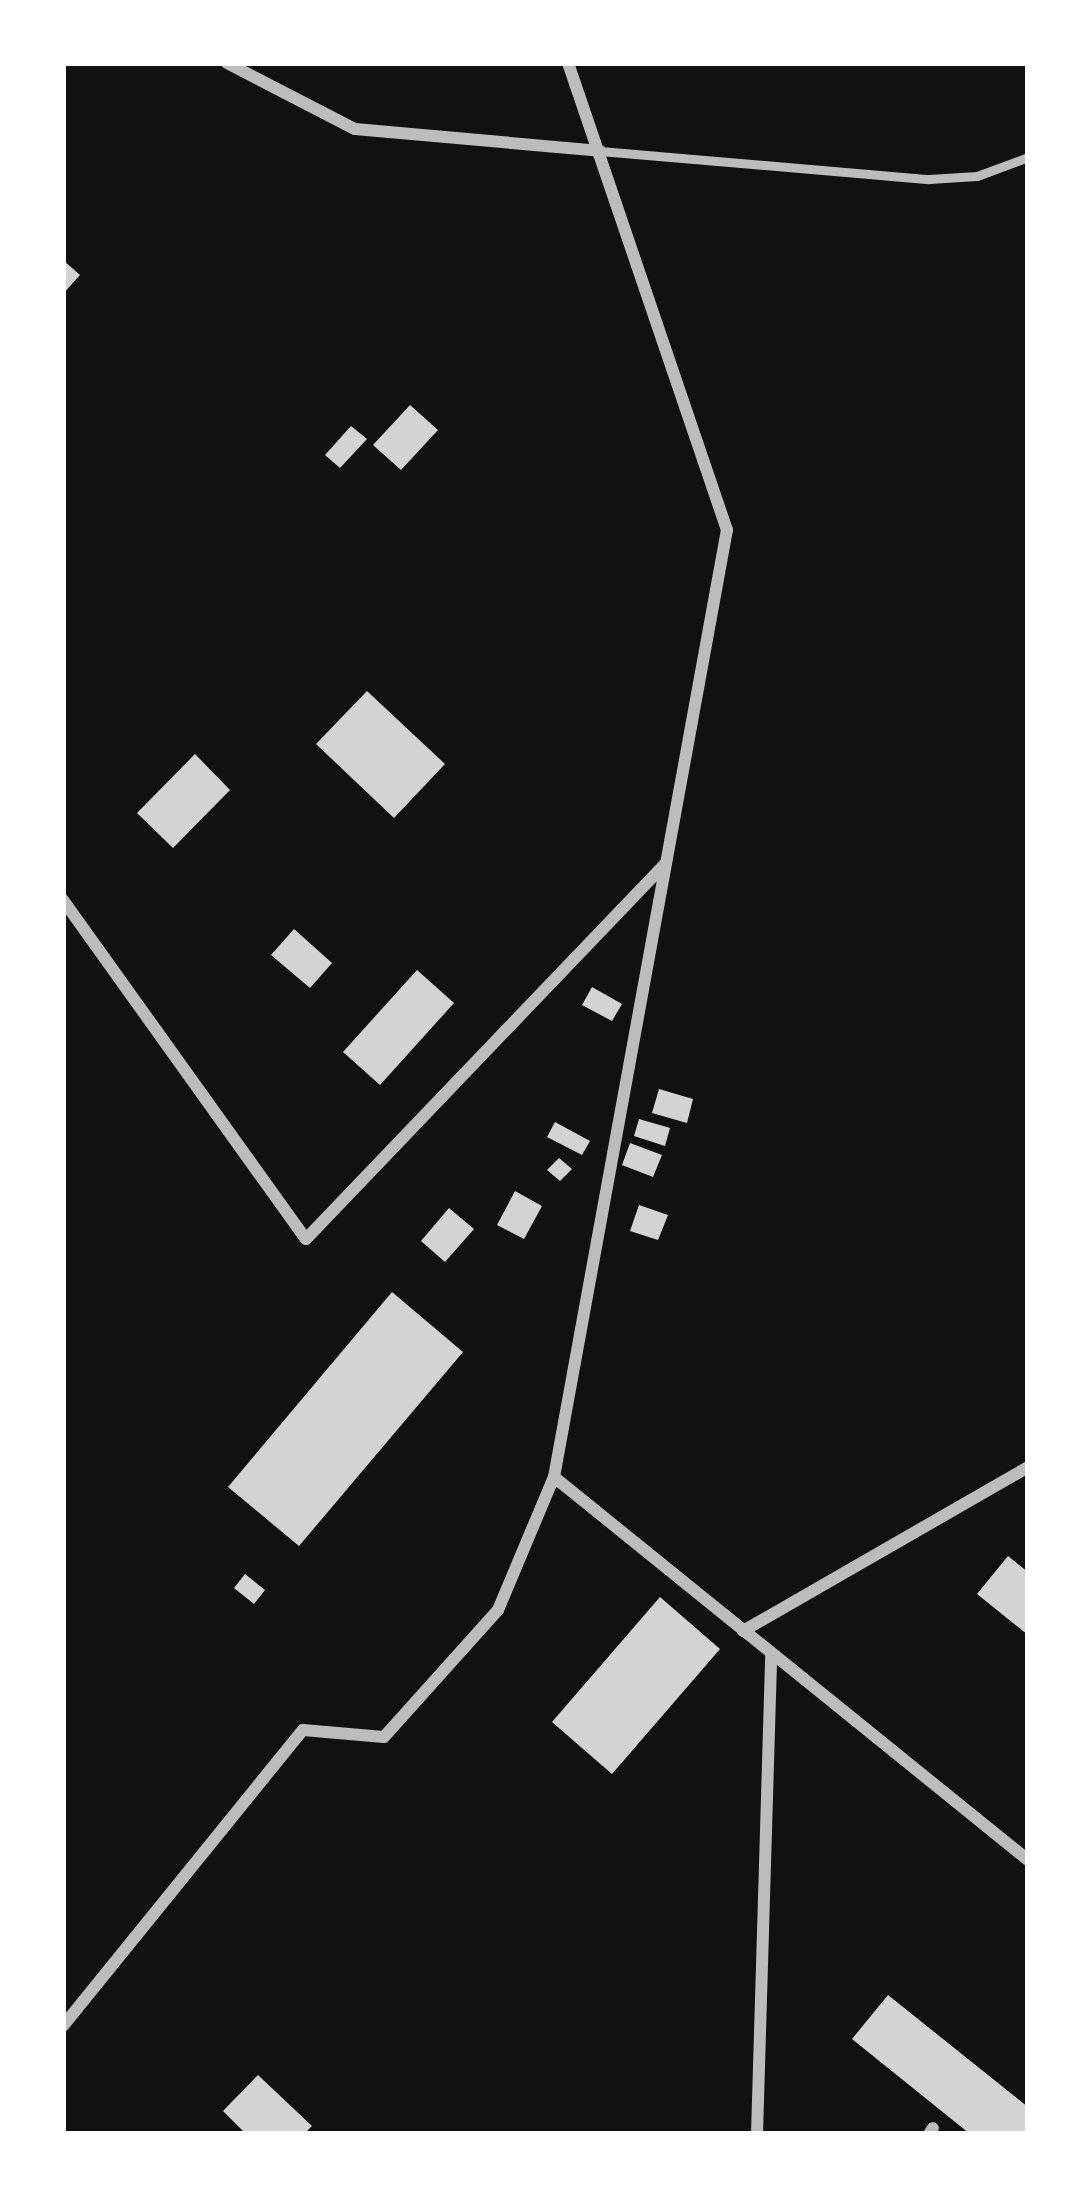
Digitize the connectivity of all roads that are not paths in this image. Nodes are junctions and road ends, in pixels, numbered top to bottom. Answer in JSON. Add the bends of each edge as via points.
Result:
{"nodes":[{"id":1,"x":227,"y":63,"type":"edge"},
{"id":2,"x":568,"y":63,"type":"edge"},
{"id":3,"x":600,"y":151,"type":"junction"},
{"id":4,"x":1028,"y":158,"type":"edge"},
{"id":5,"x":666,"y":863,"type":"junction"},
{"id":6,"x":63,"y":900,"type":"edge"},
{"id":7,"x":1028,"y":1467,"type":"edge"},
{"id":8,"x":554,"y":1477,"type":"junction"},
{"id":9,"x":743,"y":1630,"type":"junction"},
{"id":10,"x":772,"y":1653,"type":"junction"},
{"id":11,"x":1028,"y":1860,"type":"edge"},
{"id":12,"x":69,"y":2008,"type":"edge"},
{"id":13,"x":63,"y":2026,"type":"edge"},
{"id":14,"x":757,"y":2134,"type":"edge"}],
"edges":[{"from":1,"to":3,"type":"street","via":[[355,129]]},
{"from":2,"to":3,"type":"street"},
{"from":3,"to":4,"type":"lane","via":[[941,180]]},
{"from":3,"to":5,"type":"street","via":[[727,530]]},
{"from":5,"to":6,"type":"street","via":[[306,1239]]},
{"from":5,"to":8,"type":"street"},
{"from":7,"to":9,"type":"street"},
{"from":8,"to":9,"type":"street"},
{"from":8,"to":12,"type":"street","via":[[498,1610],[384,1737],[303,1730]]},
{"from":9,"to":10,"type":"street"},
{"from":10,"to":11,"type":"street"},
{"from":10,"to":14,"type":"street"},
{"from":12,"to":13,"type":"street"}]}
